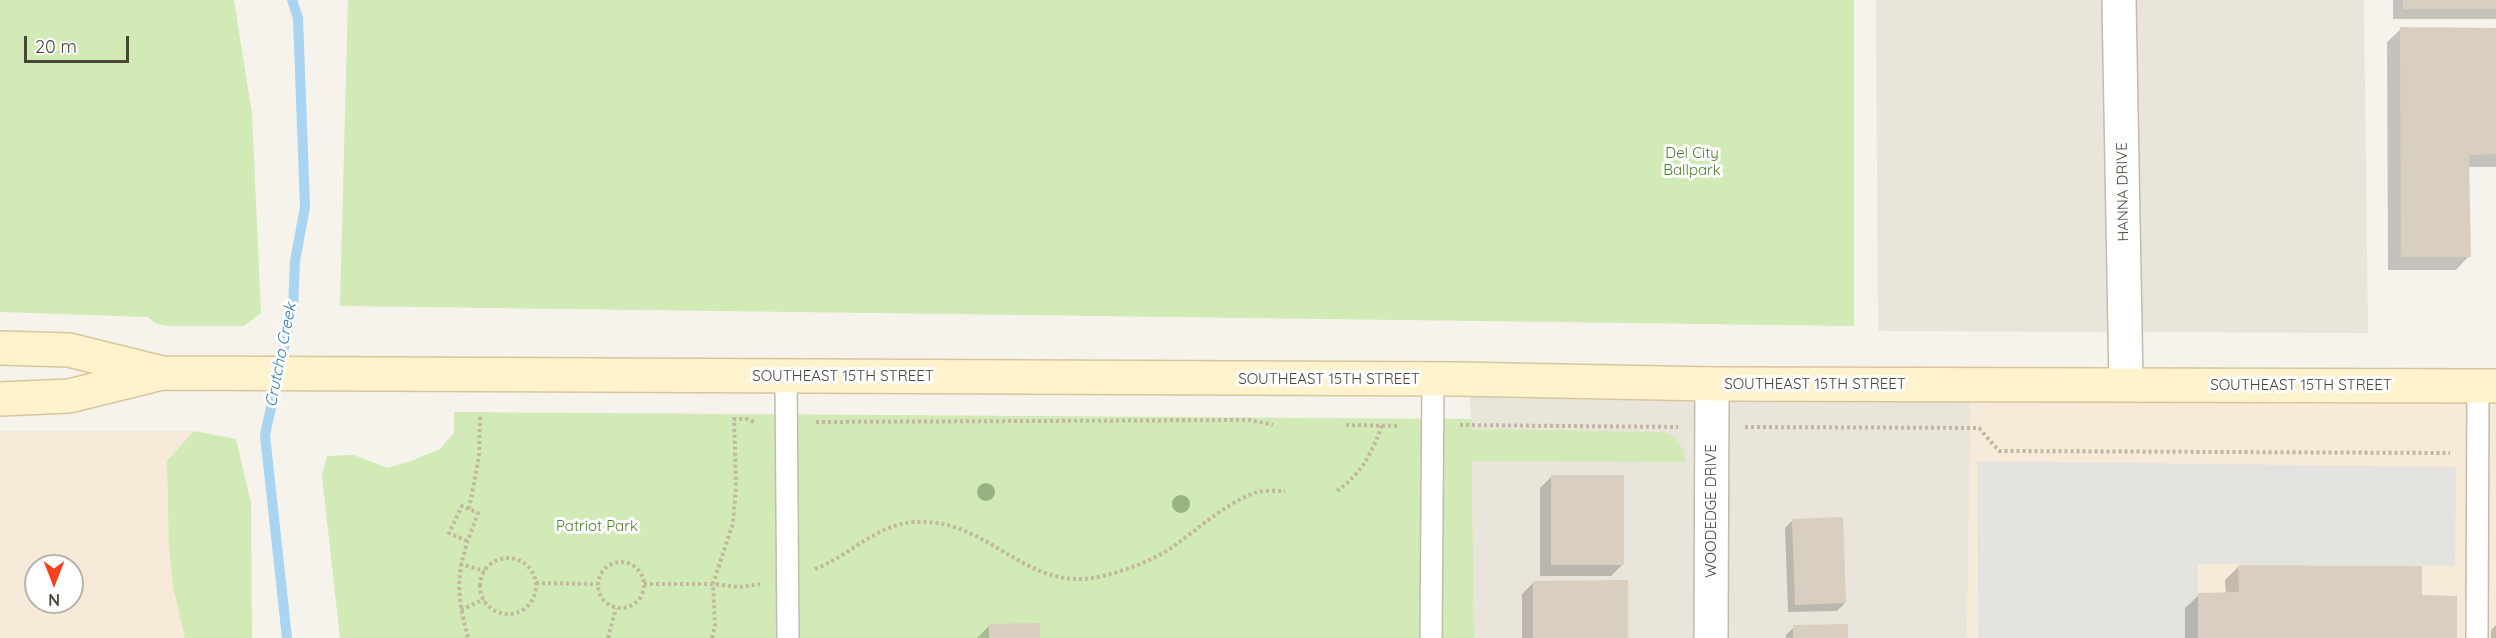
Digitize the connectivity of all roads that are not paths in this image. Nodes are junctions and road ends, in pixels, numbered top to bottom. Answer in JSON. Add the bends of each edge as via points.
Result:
{"nodes":[{"id":1,"x":2120,"y":0,"type":"edge"},
{"id":2,"x":0,"y":348,"type":"edge"},
{"id":3,"x":162,"y":373,"type":"junction"},
{"id":4,"x":786,"y":376,"type":"junction"},
{"id":5,"x":1433,"y":379,"type":"junction"},
{"id":6,"x":1712,"y":384,"type":"junction"},
{"id":7,"x":2126,"y":384,"type":"junction"},
{"id":8,"x":2487,"y":386,"type":"edge"},
{"id":9,"x":0,"y":399,"type":"edge"},
{"id":10,"x":788,"y":638,"type":"edge"},
{"id":11,"x":1431,"y":638,"type":"edge"},
{"id":12,"x":1710,"y":638,"type":"edge"},
{"id":13,"x":2477,"y":638,"type":"edge"}],
"edges":[{"from":1,"to":7,"type":"street","name":"HANNA DRIVE"},
{"from":2,"to":3,"type":"main road","name":"SOUTHEAST 15TH STREET","via":[[69,350]]},
{"from":3,"to":4,"type":"main road","name":"SOUTHEAST 15TH STREET"},
{"from":3,"to":9,"type":"main road","name":"SOUTHEAST 15TH STREET","via":[[69,396]]},
{"from":4,"to":5,"type":"main road","name":"SOUTHEAST 15TH STREET"},
{"from":4,"to":10,"type":"lane"},
{"from":5,"to":6,"type":"main road","name":"SOUTHEAST 15TH STREET"},
{"from":5,"to":11,"type":"lane"},
{"from":6,"to":7,"type":"main road","name":"SOUTHEAST 15TH STREET"},
{"from":6,"to":12,"type":"street","name":"WOODEDGE DRIVE"},
{"from":7,"to":8,"type":"main road","name":"SOUTHEAST 15TH STREET"},
{"from":8,"to":13,"type":"lane","via":[[2478,453]]}]}
